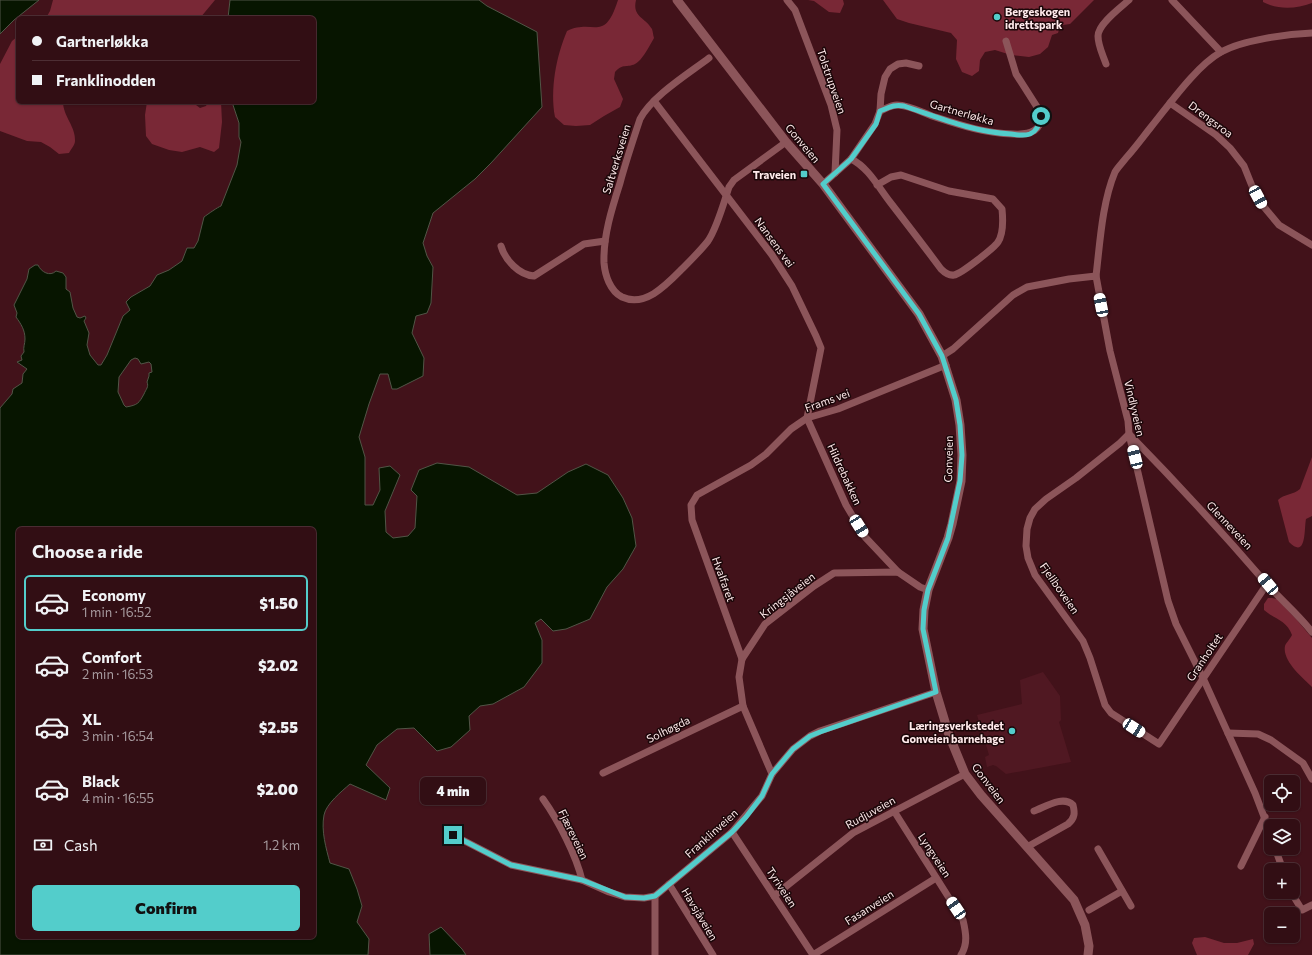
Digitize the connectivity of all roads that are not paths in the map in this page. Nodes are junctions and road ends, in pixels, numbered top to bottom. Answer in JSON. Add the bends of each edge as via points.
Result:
{"nodes":[{"id":1,"x":677,"y":0,"type":"edge"},
{"id":2,"x":788,"y":0,"type":"edge"},
{"id":3,"x":1129,"y":0,"type":"edge"},
{"id":4,"x":1172,"y":0,"type":"edge"},
{"id":5,"x":1312,"y":32,"type":"edge"},
{"id":6,"x":1006,"y":41,"type":"dead end"},
{"id":7,"x":1221,"y":52,"type":"junction"},
{"id":8,"x":709,"y":58,"type":"dead end"},
{"id":9,"x":1106,"y":64,"type":"dead end"},
{"id":10,"x":919,"y":66,"type":"dead end"},
{"id":11,"x":654,"y":101,"type":"junction"},
{"id":12,"x":1170,"y":103,"type":"junction"},
{"id":13,"x":880,"y":111,"type":"junction"},
{"id":14,"x":786,"y":142,"type":"junction"},
{"id":15,"x":851,"y":159,"type":"junction"},
{"id":16,"x":835,"y":173,"type":"junction"},
{"id":17,"x":823,"y":184,"type":"junction"},
{"id":18,"x":877,"y":185,"type":"junction"},
{"id":19,"x":726,"y":196,"type":"junction"},
{"id":20,"x":605,"y":240,"type":"junction"},
{"id":21,"x":1312,"y":245,"type":"edge"},
{"id":22,"x":501,"y":246,"type":"dead end"},
{"id":23,"x":1096,"y":276,"type":"junction"},
{"id":24,"x":942,"y":356,"type":"junction"},
{"id":25,"x":946,"y":365,"type":"junction"},
{"id":26,"x":807,"y":418,"type":"junction"},
{"id":27,"x":1129,"y":434,"type":"junction"},
{"id":28,"x":691,"y":504,"type":"joint"},
{"id":29,"x":898,"y":572,"type":"junction"},
{"id":30,"x":1268,"y":584,"type":"junction"},
{"id":31,"x":928,"y":590,"type":"junction"},
{"id":32,"x":1312,"y":632,"type":"edge"},
{"id":33,"x":742,"y":659,"type":"junction"},
{"id":34,"x":1203,"y":678,"type":"junction"},
{"id":35,"x":936,"y":692,"type":"junction"},
{"id":36,"x":743,"y":706,"type":"junction"},
{"id":37,"x":1228,"y":733,"type":"junction"},
{"id":38,"x":1159,"y":744,"type":"joint"},
{"id":39,"x":603,"y":773,"type":"dead end"},
{"id":40,"x":772,"y":774,"type":"junction"},
{"id":41,"x":965,"y":774,"type":"junction"},
{"id":42,"x":1312,"y":779,"type":"edge"},
{"id":43,"x":543,"y":799,"type":"dead end"},
{"id":44,"x":894,"y":811,"type":"junction"},
{"id":45,"x":1034,"y":811,"type":"dead end"},
{"id":46,"x":1265,"y":817,"type":"joint"},
{"id":47,"x":732,"y":832,"type":"junction"},
{"id":48,"x":453,"y":835,"type":"dead end"},
{"id":49,"x":1027,"y":847,"type":"junction"},
{"id":50,"x":1098,"y":849,"type":"dead end"},
{"id":51,"x":1241,"y":866,"type":"dead end"},
{"id":52,"x":936,"y":878,"type":"junction"},
{"id":53,"x":582,"y":880,"type":"junction"},
{"id":54,"x":670,"y":884,"type":"junction"},
{"id":55,"x":1122,"y":891,"type":"junction"},
{"id":56,"x":655,"y":896,"type":"junction"},
{"id":57,"x":774,"y":896,"type":"junction"},
{"id":58,"x":1295,"y":899,"type":"edge"},
{"id":59,"x":1312,"y":905,"type":"edge"},
{"id":60,"x":1131,"y":906,"type":"dead end"},
{"id":61,"x":1089,"y":910,"type":"dead end"},
{"id":62,"x":655,"y":955,"type":"edge"},
{"id":63,"x":713,"y":955,"type":"edge"},
{"id":64,"x":813,"y":955,"type":"edge"},
{"id":65,"x":961,"y":955,"type":"edge"},
{"id":66,"x":1088,"y":955,"type":"edge"}],
"edges":[{"from":1,"to":14,"type":"street","name":"Gonveien"},
{"from":2,"to":16,"type":"street","name":"Tolstrupveien","via":[[831,104],[837,130]]},
{"from":3,"to":9,"type":"street","via":[[1102,26],[1098,35]]},
{"from":4,"to":7,"type":"street"},
{"from":5,"to":7,"type":"street","name":"Drengsroa","via":[[1254,41]]},
{"from":6,"to":13,"type":"street","name":"Gartnerløkka","via":[[1016,74],[1041,116],[1040,124],[1030,134],[1002,134],[978,130],[898,105]]},
{"from":7,"to":12,"type":"street","name":"Drengsroa","via":[[1208,61]]},
{"from":8,"to":11,"type":"street","name":"Saltverksveien"},
{"from":10,"to":13,"type":"street","via":[[906,63],[890,69],[885,77]]},
{"from":11,"to":19,"type":"street","name":"Nansens vei"},
{"from":11,"to":20,"type":"street","name":"Saltverksveien","via":[[645,109],[640,119],[613,205]]},
{"from":12,"to":21,"type":"street","name":"Drengsroa","via":[[1230,148],[1244,166],[1264,208],[1280,224]]},
{"from":12,"to":23,"type":"street","name":"Drengsroa","via":[[1116,171],[1107,199]]},
{"from":13,"to":15,"type":"street","via":[[876,124]]},
{"from":14,"to":17,"type":"street","name":"Gonveien"},
{"from":14,"to":19,"type":"street","via":[[734,180]]},
{"from":15,"to":16,"type":"street"},
{"from":15,"to":18,"type":"street","via":[[863,167]]},
{"from":16,"to":17,"type":"street"},
{"from":17,"to":24,"type":"street","name":"Gonveien","via":[[919,314]]},
{"from":18,"to":18,"type":"street","via":[[945,273],[955,275],[962,272],[992,249],[1001,236],[1002,209],[993,199],[949,191],[901,175]]},
{"from":19,"to":20,"type":"street","name":"Saltverksveien","via":[[709,239],[663,288],[647,297],[637,299],[618,295],[610,284],[604,264]]},
{"from":19,"to":26,"type":"street","name":"Nansens vei","via":[[772,255],[792,286],[821,348]]},
{"from":20,"to":22,"type":"street","via":[[584,244],[534,276],[510,263]]},
{"from":23,"to":24,"type":"street","via":[[1027,287]]},
{"from":23,"to":27,"type":"street","name":"Vindlyveien"},
{"from":24,"to":25,"type":"street","name":"Gonveien"},
{"from":25,"to":26,"type":"street","name":"Frams vei","via":[[838,409]]},
{"from":25,"to":31,"type":"street","name":"Gonveien","via":[[960,425],[960,481],[948,538]]},
{"from":26,"to":28,"type":"street","name":"Frams vei","via":[[791,429],[766,454],[697,495]]},
{"from":26,"to":29,"type":"street","name":"Hildrebakken","via":[[846,505],[865,536]]},
{"from":27,"to":30,"type":"street","name":"Glenneveien"},
{"from":27,"to":34,"type":"street","name":"Vindlyveien","via":[[1168,601],[1176,624]]},
{"from":27,"to":38,"type":"street","name":"Fjellboveien","via":[[1036,509],[1030,518],[1026,546],[1035,575],[1083,641],[1105,705],[1111,712]]},
{"from":28,"to":33,"type":"street","name":"Hvalfaret","via":[[692,520],[698,539]]},
{"from":29,"to":31,"type":"street"},
{"from":29,"to":33,"type":"street","name":"Kringsjåveien","via":[[834,573],[765,624]]},
{"from":30,"to":32,"type":"street","name":"Glenneveien"},
{"from":30,"to":34,"type":"street","name":"Granholtet"},
{"from":31,"to":35,"type":"street","name":"Gonveien","via":[[923,629]]},
{"from":33,"to":36,"type":"street","name":"Kringsjåveien","via":[[739,677]]},
{"from":34,"to":37,"type":"street","name":"Vindlyveien"},
{"from":34,"to":38,"type":"street","name":"Granholtet"},
{"from":35,"to":40,"type":"street","name":"Franklinveien","via":[[810,736],[793,749]]},
{"from":35,"to":41,"type":"street","name":"Gonveien","via":[[949,735]]},
{"from":36,"to":39,"type":"street","name":"Solhøgda"},
{"from":36,"to":40,"type":"street","name":"Kringsjåveien"},
{"from":37,"to":42,"type":"street","via":[[1258,734],[1271,740],[1303,763]]},
{"from":37,"to":46,"type":"street","name":"Vindlyveien"},
{"from":40,"to":47,"type":"street","name":"Franklinveien","via":[[762,796]]},
{"from":41,"to":44,"type":"street","name":"Rudjuveien"},
{"from":41,"to":49,"type":"street","name":"Gonveien"},
{"from":43,"to":53,"type":"street","name":"Fjæreveien","via":[[578,865]]},
{"from":44,"to":52,"type":"street","name":"Lyngveien"},
{"from":44,"to":57,"type":"street","name":"Rudjuveien","via":[[853,833]]},
{"from":45,"to":49,"type":"street","via":[[1058,801],[1073,804],[1075,810],[1068,824]]},
{"from":46,"to":51,"type":"street"},
{"from":47,"to":54,"type":"street","name":"Franklinveien"},
{"from":47,"to":57,"type":"street","name":"Tyriveien"},
{"from":48,"to":53,"type":"street","via":[[511,865]]},
{"from":49,"to":66,"type":"street","name":"Gonveien","via":[[1074,900],[1085,925]]},
{"from":50,"to":55,"type":"street"},
{"from":52,"to":64,"type":"street","name":"Fasanveien"},
{"from":52,"to":65,"type":"street","name":"Lyngveien","via":[[963,920],[966,936]]},
{"from":53,"to":56,"type":"street","via":[[625,897]]},
{"from":54,"to":56,"type":"street","name":"Franklinveien"},
{"from":54,"to":63,"type":"street","name":"Havsjåveien"},
{"from":55,"to":60,"type":"street"},
{"from":55,"to":61,"type":"street"},
{"from":56,"to":62,"type":"street"},
{"from":57,"to":64,"type":"street","name":"Tyriveien"},
{"from":58,"to":59,"type":"street","via":[[1302,910]]}]}
